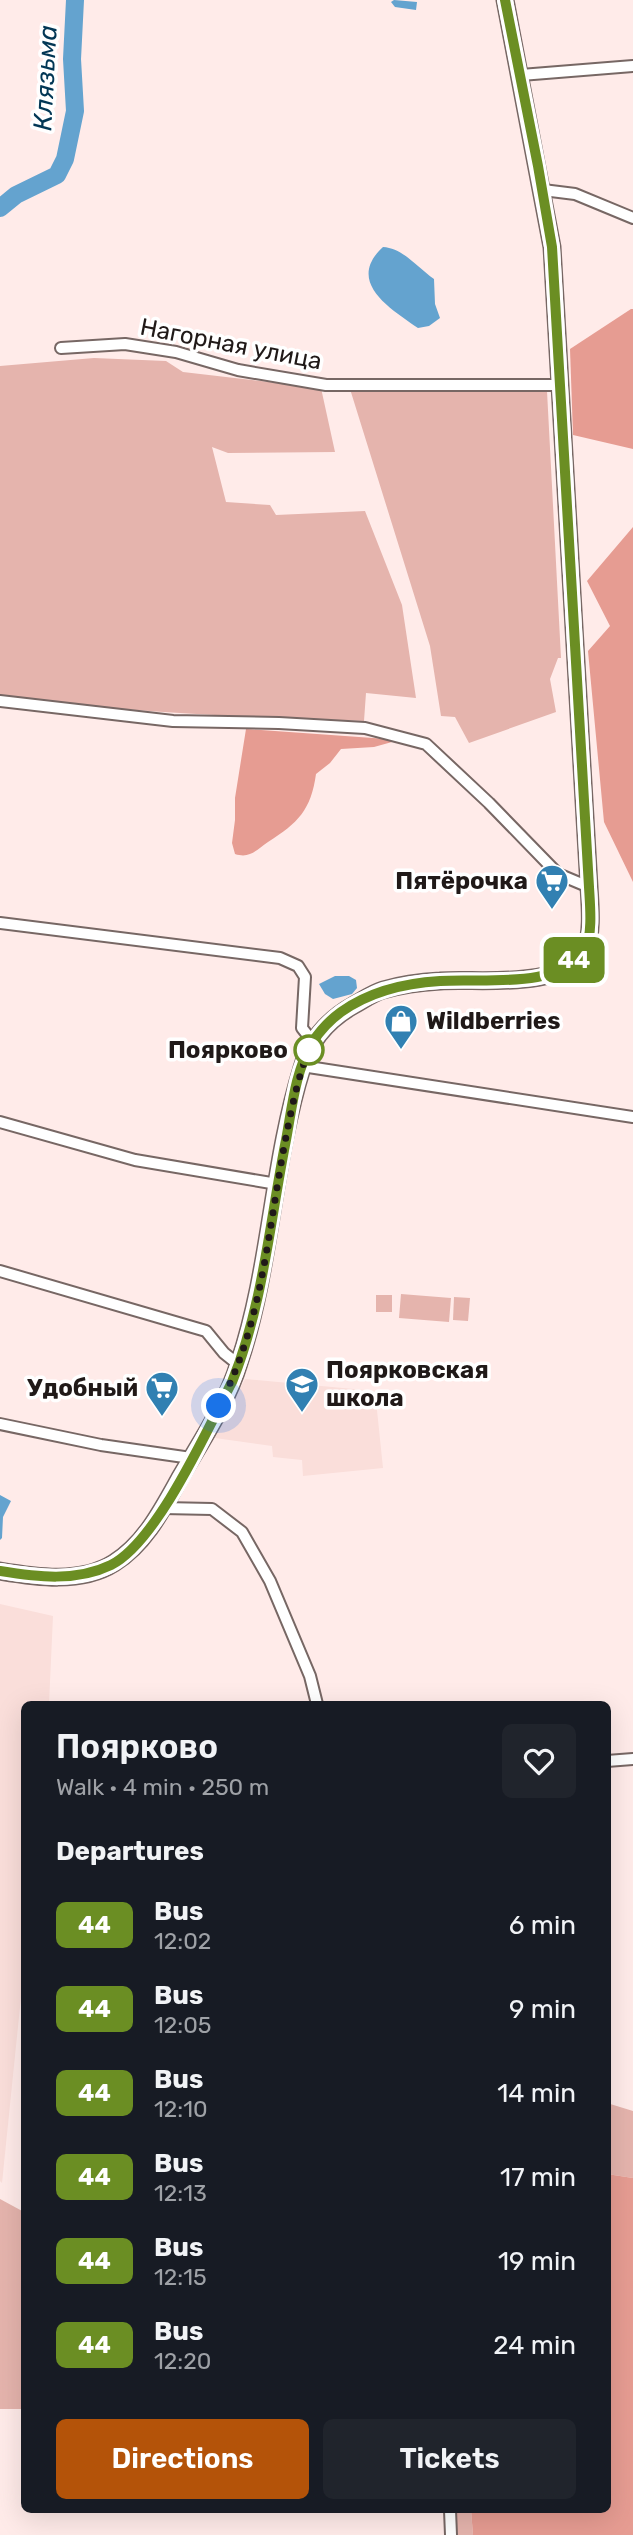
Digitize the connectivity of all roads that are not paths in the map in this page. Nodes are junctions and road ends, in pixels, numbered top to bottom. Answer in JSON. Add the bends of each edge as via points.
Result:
{"nodes":[{"id":1,"x":505,"y":0,"type":"edge"},
{"id":2,"x":633,"y":66,"type":"edge"},
{"id":3,"x":521,"y":75,"type":"junction"},
{"id":4,"x":543,"y":190,"type":"junction"},
{"id":5,"x":633,"y":218,"type":"edge"},
{"id":6,"x":61,"y":348,"type":"dead end"},
{"id":7,"x":562,"y":385,"type":"junction"},
{"id":8,"x":0,"y":701,"type":"edge"},
{"id":9,"x":589,"y":887,"type":"junction"},
{"id":10,"x":0,"y":923,"type":"edge"},
{"id":11,"x":313,"y":1042,"type":"junction"},
{"id":12,"x":302,"y":1066,"type":"junction"},
{"id":13,"x":633,"y":1117,"type":"edge"},
{"id":14,"x":0,"y":1122,"type":"edge"},
{"id":15,"x":277,"y":1184,"type":"junction"},
{"id":16,"x":0,"y":1271,"type":"edge"},
{"id":17,"x":239,"y":1365,"type":"junction"},
{"id":18,"x":0,"y":1424,"type":"edge"},
{"id":19,"x":191,"y":1458,"type":"junction"},
{"id":20,"x":163,"y":1508,"type":"junction"},
{"id":21,"x":0,"y":1571,"type":"edge"},
{"id":22,"x":316,"y":1701,"type":"edge"},
{"id":23,"x":633,"y":1759,"type":"edge"},
{"id":24,"x":611,"y":1761,"type":"edge"},
{"id":25,"x":450,"y":2513,"type":"edge"},
{"id":26,"x":451,"y":2535,"type":"edge"}],
"edges":[{"from":1,"to":3,"type":"main road"},
{"from":2,"to":3,"type":"street"},
{"from":3,"to":4,"type":"main road"},
{"from":4,"to":5,"type":"street","via":[[575,194]]},
{"from":4,"to":7,"type":"main road"},
{"from":6,"to":7,"type":"street","name":"Нагорная улица","via":[[125,344],[326,385]]},
{"from":7,"to":9,"type":"main road"},
{"from":8,"to":9,"type":"street","via":[[173,721],[365,728],[426,744],[558,874]]},
{"from":9,"to":11,"type":"main road","via":[[590,922],[584,950],[566,968],[522,981],[439,981],[382,990],[342,1012]]},
{"from":10,"to":11,"type":"street","via":[[280,958],[298,966],[305,977],[302,1028]]},
{"from":11,"to":12,"type":"main road"},
{"from":12,"to":13,"type":"street"},
{"from":12,"to":15,"type":"main road"},
{"from":14,"to":15,"type":"street","via":[[135,1160]]},
{"from":15,"to":17,"type":"main road"},
{"from":16,"to":17,"type":"street","via":[[206,1331]]},
{"from":17,"to":19,"type":"main road"},
{"from":18,"to":19,"type":"street"},
{"from":19,"to":20,"type":"main road"},
{"from":20,"to":21,"type":"main road","via":[[139,1544],[112,1564],[61,1577]]},
{"from":20,"to":22,"type":"street","via":[[212,1508],[242,1532],[270,1581]]},
{"from":23,"to":24,"type":"street"},
{"from":25,"to":26,"type":"street"}]}
